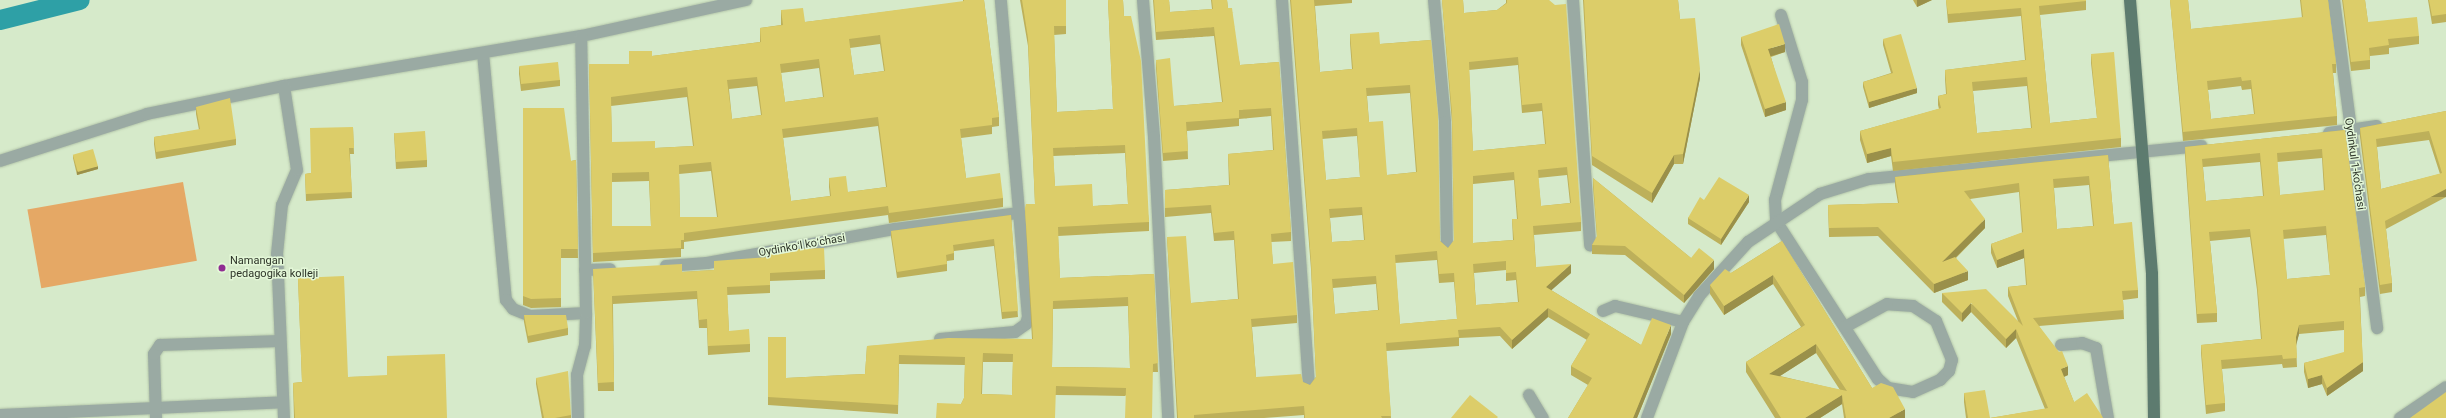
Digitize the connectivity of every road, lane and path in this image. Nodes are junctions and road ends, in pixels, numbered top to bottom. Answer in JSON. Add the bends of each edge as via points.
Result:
{"nodes":[{"id":1,"x":746,"y":0,"type":"edge"},
{"id":2,"x":1000,"y":0,"type":"edge"},
{"id":3,"x":1143,"y":0,"type":"edge"},
{"id":4,"x":1282,"y":0,"type":"edge"},
{"id":5,"x":1434,"y":0,"type":"edge"},
{"id":6,"x":1573,"y":0,"type":"edge"},
{"id":7,"x":2130,"y":0,"type":"edge"},
{"id":8,"x":2334,"y":0,"type":"edge"},
{"id":9,"x":1782,"y":15,"type":"dead end"},
{"id":10,"x":581,"y":36,"type":"junction"},
{"id":11,"x":483,"y":53,"type":"junction"},
{"id":12,"x":284,"y":86,"type":"junction"},
{"id":13,"x":2386,"y":124,"type":"edge"},
{"id":14,"x":2349,"y":131,"type":"junction"},
{"id":15,"x":2318,"y":134,"type":"edge"},
{"id":16,"x":2215,"y":145,"type":"edge"},
{"id":17,"x":2145,"y":152,"type":"junction"},
{"id":18,"x":0,"y":161,"type":"edge"},
{"id":19,"x":1019,"y":213,"type":"junction"},
{"id":20,"x":1776,"y":221,"type":"junction"},
{"id":21,"x":1590,"y":245,"type":"dead end"},
{"id":22,"x":1447,"y":249,"type":"edge"},
{"id":23,"x":654,"y":266,"type":"edge"},
{"id":24,"x":623,"y":268,"type":"edge"},
{"id":25,"x":585,"y":270,"type":"junction"},
{"id":26,"x":1603,"y":311,"type":"dead end"},
{"id":27,"x":586,"y":313,"type":"junction"},
{"id":28,"x":1683,"y":322,"type":"junction"},
{"id":29,"x":1845,"y":327,"type":"junction"},
{"id":30,"x":2377,"y":328,"type":"dead end"},
{"id":31,"x":280,"y":341,"type":"junction"},
{"id":32,"x":927,"y":341,"type":"edge"},
{"id":33,"x":2061,"y":344,"type":"dead end"},
{"id":34,"x":1309,"y":386,"type":"edge"},
{"id":35,"x":2446,"y":388,"type":"edge"},
{"id":36,"x":1529,"y":395,"type":"dead end"},
{"id":37,"x":283,"y":402,"type":"junction"},
{"id":38,"x":156,"y":413,"type":"edge"},
{"id":39,"x":0,"y":415,"type":"edge"},
{"id":40,"x":75,"y":415,"type":"edge"},
{"id":41,"x":284,"y":418,"type":"edge"},
{"id":42,"x":578,"y":418,"type":"edge"},
{"id":43,"x":1168,"y":418,"type":"edge"},
{"id":44,"x":1543,"y":418,"type":"edge"},
{"id":45,"x":1647,"y":418,"type":"edge"},
{"id":46,"x":2108,"y":418,"type":"edge"},
{"id":47,"x":2154,"y":418,"type":"edge"},
{"id":48,"x":2400,"y":418,"type":"edge"}],
"edges":[{"from":1,"to":10,"type":"street"},
{"from":2,"to":19,"type":"street"},
{"from":3,"to":43,"type":"street","via":[[1154,137]]},
{"from":4,"to":34,"type":"street"},
{"from":5,"to":22,"type":"street","via":[[1446,122]]},
{"from":6,"to":21,"type":"street"},
{"from":7,"to":17,"type":"main road"},
{"from":8,"to":14,"type":"street","name":"Oydinkul 1-ko'chasi"},
{"from":9,"to":20,"type":"street","via":[[1802,82],[1802,100],[1775,200]]},
{"from":10,"to":11,"type":"street"},
{"from":10,"to":25,"type":"street"},
{"from":11,"to":12,"type":"street"},
{"from":11,"to":27,"type":"street","via":[[506,300],[516,311],[530,316]]},
{"from":12,"to":18,"type":"street","via":[[147,114]]},
{"from":12,"to":31,"type":"street","via":[[297,170],[282,205],[278,229]]},
{"from":13,"to":14,"type":"street"},
{"from":14,"to":15,"type":"street"},
{"from":14,"to":30,"type":"street","name":"Oydinkul 1-ko'chasi"},
{"from":16,"to":17,"type":"street"},
{"from":17,"to":20,"type":"street","via":[[1869,179],[1820,194]]},
{"from":17,"to":47,"type":"main road","via":[[2155,354]]},
{"from":19,"to":23,"type":"street","name":"Oydinkoʻl koʻchasi","via":[[896,229],[708,263]]},
{"from":19,"to":32,"type":"street","via":[[1026,324],[1015,332]]},
{"from":20,"to":28,"type":"street","via":[[1733,257],[1699,296]]},
{"from":20,"to":29,"type":"street"},
{"from":24,"to":25,"type":"street"},
{"from":25,"to":27,"type":"street"},
{"from":26,"to":28,"type":"street","via":[[1615,306]]},
{"from":27,"to":42,"type":"street","via":[[585,346],[577,381]]},
{"from":28,"to":45,"type":"street"},
{"from":29,"to":29,"type":"street","via":[[1886,304],[1913,306],[1936,322],[1952,360],[1949,371],[1940,380],[1913,392],[1888,388],[1878,379]]},
{"from":31,"to":37,"type":"street"},
{"from":31,"to":38,"type":"street","via":[[160,345],[154,354]]},
{"from":33,"to":46,"type":"street","via":[[2082,343],[2096,348]]},
{"from":35,"to":48,"type":"street"},
{"from":36,"to":44,"type":"street"},
{"from":37,"to":38,"type":"street"},
{"from":37,"to":41,"type":"street"},
{"from":38,"to":40,"type":"street"},
{"from":39,"to":40,"type":"street"}]}
